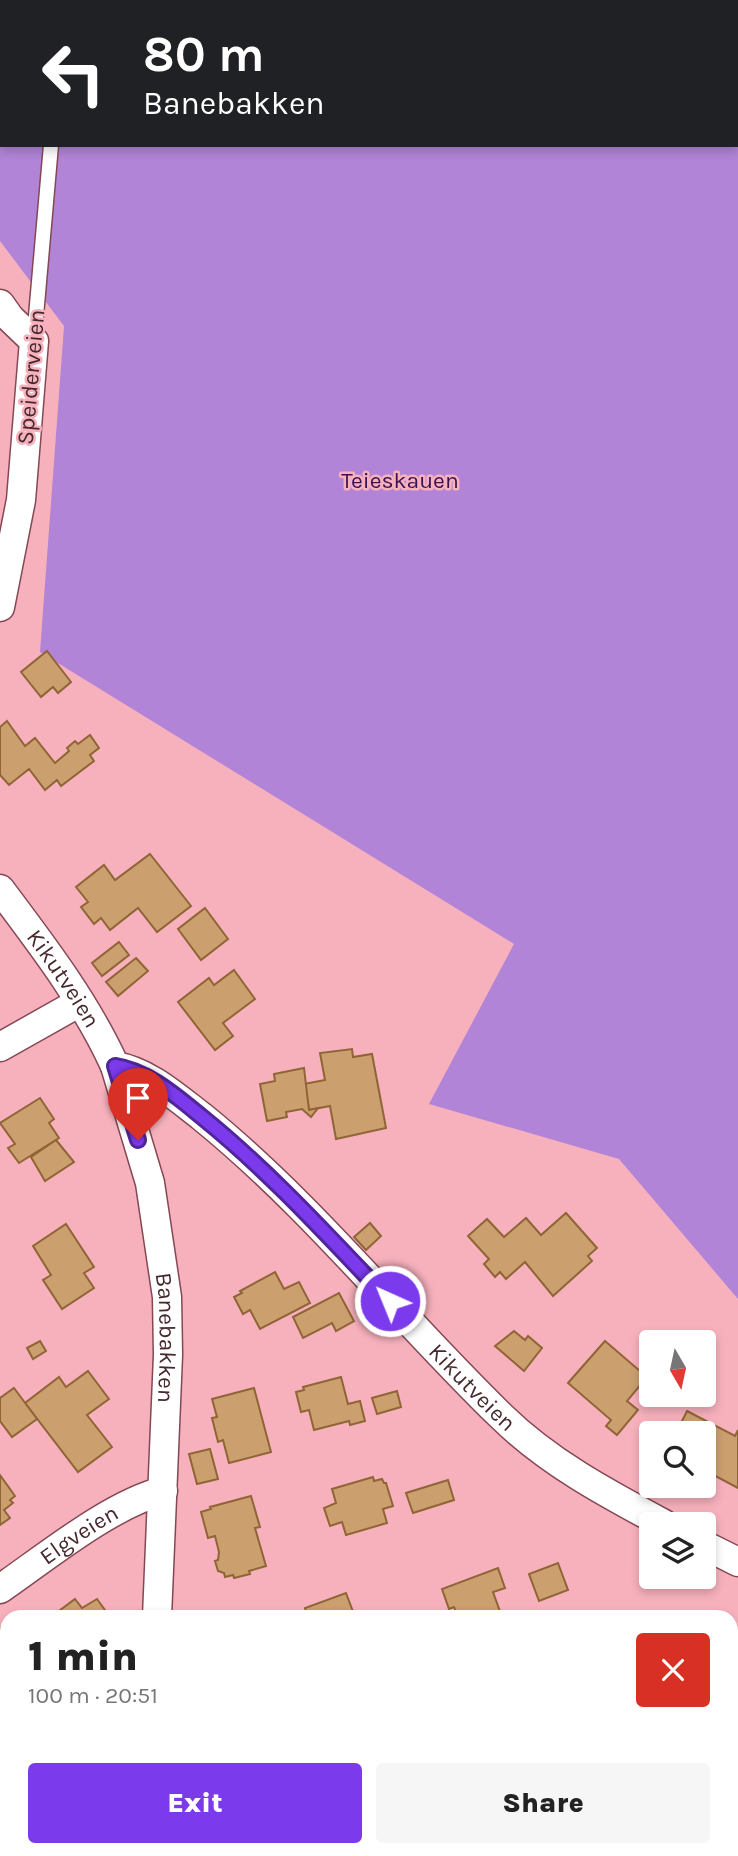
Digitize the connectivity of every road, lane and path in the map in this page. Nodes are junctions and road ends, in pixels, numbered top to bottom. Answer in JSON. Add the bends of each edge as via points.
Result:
{"nodes":[{"id":1,"x":51,"y":147,"type":"edge"},
{"id":2,"x":0,"y":304,"type":"edge"},
{"id":3,"x":34,"y":341,"type":"junction"},
{"id":4,"x":0,"y":607,"type":"edge"},
{"id":5,"x":0,"y":889,"type":"edge"},
{"id":6,"x":80,"y":1002,"type":"junction"},
{"id":7,"x":0,"y":1048,"type":"edge"},
{"id":8,"x":115,"y":1066,"type":"junction"},
{"id":9,"x":163,"y":1491,"type":"junction"},
{"id":10,"x":642,"y":1512,"type":"edge"},
{"id":11,"x":716,"y":1551,"type":"edge"},
{"id":12,"x":738,"y":1562,"type":"edge"},
{"id":13,"x":0,"y":1589,"type":"edge"},
{"id":14,"x":157,"y":1610,"type":"edge"}],
"edges":[{"from":1,"to":3,"type":"lane","name":"Speiderveien"},
{"from":2,"to":3,"type":"street"},
{"from":3,"to":4,"type":"street","name":"Speiderveien","via":[[21,499]]},
{"from":5,"to":6,"type":"street","name":"Kikutveien"},
{"from":6,"to":7,"type":"street"},
{"from":6,"to":8,"type":"street","name":"Kikutveien"},
{"from":8,"to":9,"type":"street","name":"Banebakken","via":[[150,1183],[167,1297]]},
{"from":8,"to":10,"type":"street","name":"Kikutveien","via":[[129,1068],[169,1091],[227,1137],[502,1418],[573,1474]]},
{"from":9,"to":13,"type":"street","name":"Elgveien","via":[[128,1504]]},
{"from":9,"to":14,"type":"street","name":"Banebakken"},
{"from":11,"to":12,"type":"street"}]}
